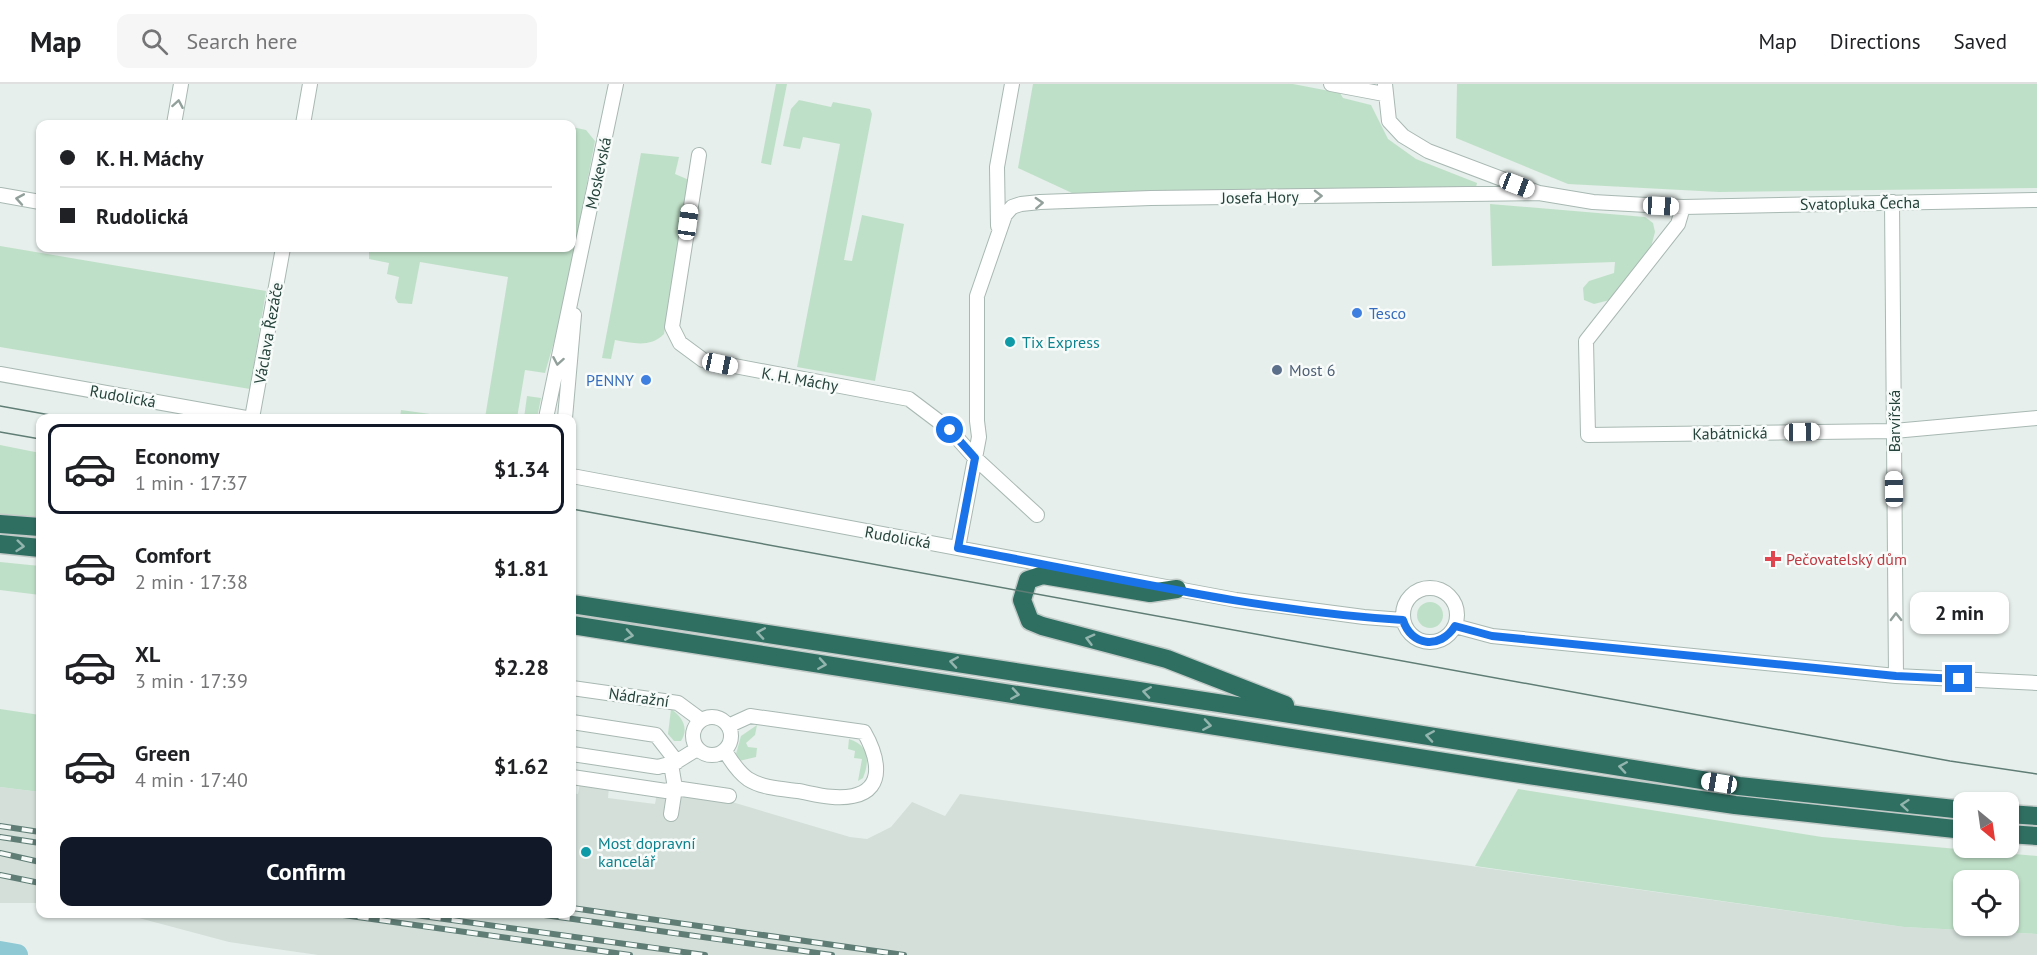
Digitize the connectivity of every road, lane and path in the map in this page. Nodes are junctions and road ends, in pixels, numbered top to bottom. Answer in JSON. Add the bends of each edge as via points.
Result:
{"nodes":[{"id":1,"x":181,"y":84,"type":"edge"},
{"id":2,"x":310,"y":84,"type":"edge"},
{"id":3,"x":616,"y":84,"type":"edge"},
{"id":4,"x":1012,"y":84,"type":"edge"},
{"id":5,"x":1331,"y":84,"type":"edge"},
{"id":6,"x":1384,"y":89,"type":"edge"},
{"id":7,"x":175,"y":120,"type":"edge"},
{"id":8,"x":304,"y":120,"type":"edge"},
{"id":9,"x":699,"y":155,"type":"dead end"},
{"id":10,"x":1539,"y":193,"type":"junction"},
{"id":11,"x":0,"y":195,"type":"edge"},
{"id":12,"x":2037,"y":200,"type":"edge"},
{"id":13,"x":36,"y":201,"type":"edge"},
{"id":14,"x":1892,"y":202,"type":"junction"},
{"id":15,"x":1683,"y":207,"type":"junction"},
{"id":16,"x":998,"y":234,"type":"junction"},
{"id":17,"x":282,"y":252,"type":"edge"},
{"id":18,"x":580,"y":263,"type":"junction"},
{"id":19,"x":0,"y":374,"type":"edge"},
{"id":20,"x":224,"y":414,"type":"edge"},
{"id":21,"x":253,"y":414,"type":"edge"},
{"id":22,"x":547,"y":414,"type":"edge"},
{"id":23,"x":565,"y":414,"type":"edge"},
{"id":24,"x":2037,"y":418,"type":"edge"},
{"id":25,"x":1894,"y":431,"type":"junction"},
{"id":26,"x":975,"y":458,"type":"junction"},
{"id":27,"x":576,"y":477,"type":"edge"},
{"id":28,"x":1037,"y":515,"type":"dead end"},
{"id":29,"x":0,"y":524,"type":"edge"},
{"id":30,"x":36,"y":527,"type":"edge"},
{"id":31,"x":0,"y":544,"type":"edge"},
{"id":32,"x":36,"y":548,"type":"edge"},
{"id":33,"x":958,"y":548,"type":"junction"},
{"id":34,"x":1177,"y":589,"type":"junction"},
{"id":35,"x":576,"y":605,"type":"edge"},
{"id":36,"x":1403,"y":620,"type":"junction"},
{"id":37,"x":576,"y":626,"type":"edge"},
{"id":38,"x":1455,"y":626,"type":"junction"},
{"id":39,"x":1896,"y":676,"type":"junction"},
{"id":40,"x":2037,"y":683,"type":"edge"},
{"id":41,"x":576,"y":689,"type":"edge"},
{"id":42,"x":701,"y":720,"type":"junction"},
{"id":43,"x":1329,"y":720,"type":"junction"},
{"id":44,"x":576,"y":724,"type":"edge"},
{"id":45,"x":728,"y":726,"type":"junction"},
{"id":46,"x":697,"y":749,"type":"junction"},
{"id":47,"x":725,"y":751,"type":"junction"},
{"id":48,"x":576,"y":755,"type":"edge"},
{"id":49,"x":674,"y":763,"type":"junction"},
{"id":50,"x":576,"y":778,"type":"edge"},
{"id":51,"x":675,"y":788,"type":"junction"},
{"id":52,"x":729,"y":796,"type":"dead end"},
{"id":53,"x":1953,"y":809,"type":"edge"},
{"id":54,"x":671,"y":814,"type":"dead end"},
{"id":55,"x":2019,"y":815,"type":"edge"},
{"id":56,"x":2037,"y":816,"type":"edge"},
{"id":57,"x":1953,"y":829,"type":"edge"},
{"id":58,"x":2019,"y":835,"type":"edge"},
{"id":59,"x":2037,"y":836,"type":"edge"}],
"edges":[{"from":7,"to":1,"type":"street","one_way":true},
{"from":2,"to":8,"type":"street"},
{"from":3,"to":18,"type":"street","name":"Moskevská"},
{"from":4,"to":16,"type":"street","name":"Josefa Hory","via":[[997,167]]},
{"from":5,"to":6,"type":"street"},
{"from":6,"to":10,"type":"street","name":"Svatopluka Čecha","via":[[1389,121],[1403,136],[1428,151]]},
{"from":9,"to":26,"type":"street","name":"K. H. Máchy","via":[[672,327],[680,343],[703,360],[909,399],[950,430]]},
{"from":10,"to":15,"type":"street","name":"Svatopluka Čecha","via":[[1593,202]]},
{"from":16,"to":10,"type":"street","name":"Josefa Hory","one_way":true,"via":[[1012,207],[1040,202]]},
{"from":13,"to":11,"type":"street","one_way":true},
{"from":12,"to":14,"type":"street","name":"Svatopluka Čecha"},
{"from":14,"to":15,"type":"street","name":"Svatopluka Čecha"},
{"from":14,"to":25,"type":"street","name":"Barvířská"},
{"from":15,"to":25,"type":"street","name":"Kabátnická","via":[[1678,224],[1586,341],[1588,435]]},
{"from":16,"to":26,"type":"street","name":"Josefa Hory","via":[[977,296],[979,437]]},
{"from":17,"to":21,"type":"street","name":"Václava Řezáče"},
{"from":18,"to":22,"type":"street","name":"Moskevská","one_way":true},
{"from":18,"to":23,"type":"street","name":"Moskevská"},
{"from":19,"to":20,"type":"street","name":"Rudolická"},
{"from":24,"to":25,"type":"street","name":"Kabátnická"},
{"from":39,"to":25,"type":"street","name":"Barvířská","one_way":true},
{"from":26,"to":28,"type":"street","name":"K. H. Máchy"},
{"from":26,"to":33,"type":"street","name":"Josefa Hory"},
{"from":27,"to":33,"type":"street","name":"Rudolická"},
{"from":29,"to":30,"type":"highway"},
{"from":31,"to":32,"type":"highway","one_way":true},
{"from":33,"to":34,"type":"street","name":"Rudolická"},
{"from":34,"to":36,"type":"street","name":"Rudolická"},
{"from":43,"to":34,"type":"highway","one_way":true,"via":[[1167,659],[1042,626],[1030,621],[1022,600],[1028,580],[1043,575],[1150,593]]},
{"from":43,"to":35,"type":"highway","one_way":true},
{"from":36,"to":38,"type":"street","via":[[1411,635],[1426,642],[1443,639]]},
{"from":36,"to":38,"type":"street","via":[[1410,597],[1431,588],[1453,601]]},
{"from":37,"to":57,"type":"highway","one_way":true,"via":[[1526,775],[1735,805]]},
{"from":38,"to":39,"type":"street","via":[[1492,636]]},
{"from":39,"to":40,"type":"street"},
{"from":41,"to":42,"type":"street","name":"Nádražní","via":[[678,703]]},
{"from":42,"to":45,"type":"street","via":[[716,717]]},
{"from":42,"to":46,"type":"street","via":[[693,733]]},
{"from":53,"to":43,"type":"highway","one_way":true,"via":[[1739,786]]},
{"from":44,"to":49,"type":"street","via":[[656,735]]},
{"from":45,"to":47,"type":"street","via":[[730,741]]},
{"from":45,"to":47,"type":"street","via":[[750,716],[864,732],[875,750],[877,768],[871,785],[856,796],[841,798],[767,786],[749,779]]},
{"from":46,"to":47,"type":"street","via":[[710,756]]},
{"from":46,"to":49,"type":"street"},
{"from":48,"to":49,"type":"street","via":[[658,767]]},
{"from":49,"to":51,"type":"street"},
{"from":50,"to":51,"type":"street"},
{"from":51,"to":52,"type":"street"},
{"from":51,"to":54,"type":"street"},
{"from":55,"to":56,"type":"highway"},
{"from":58,"to":59,"type":"highway"}]}
